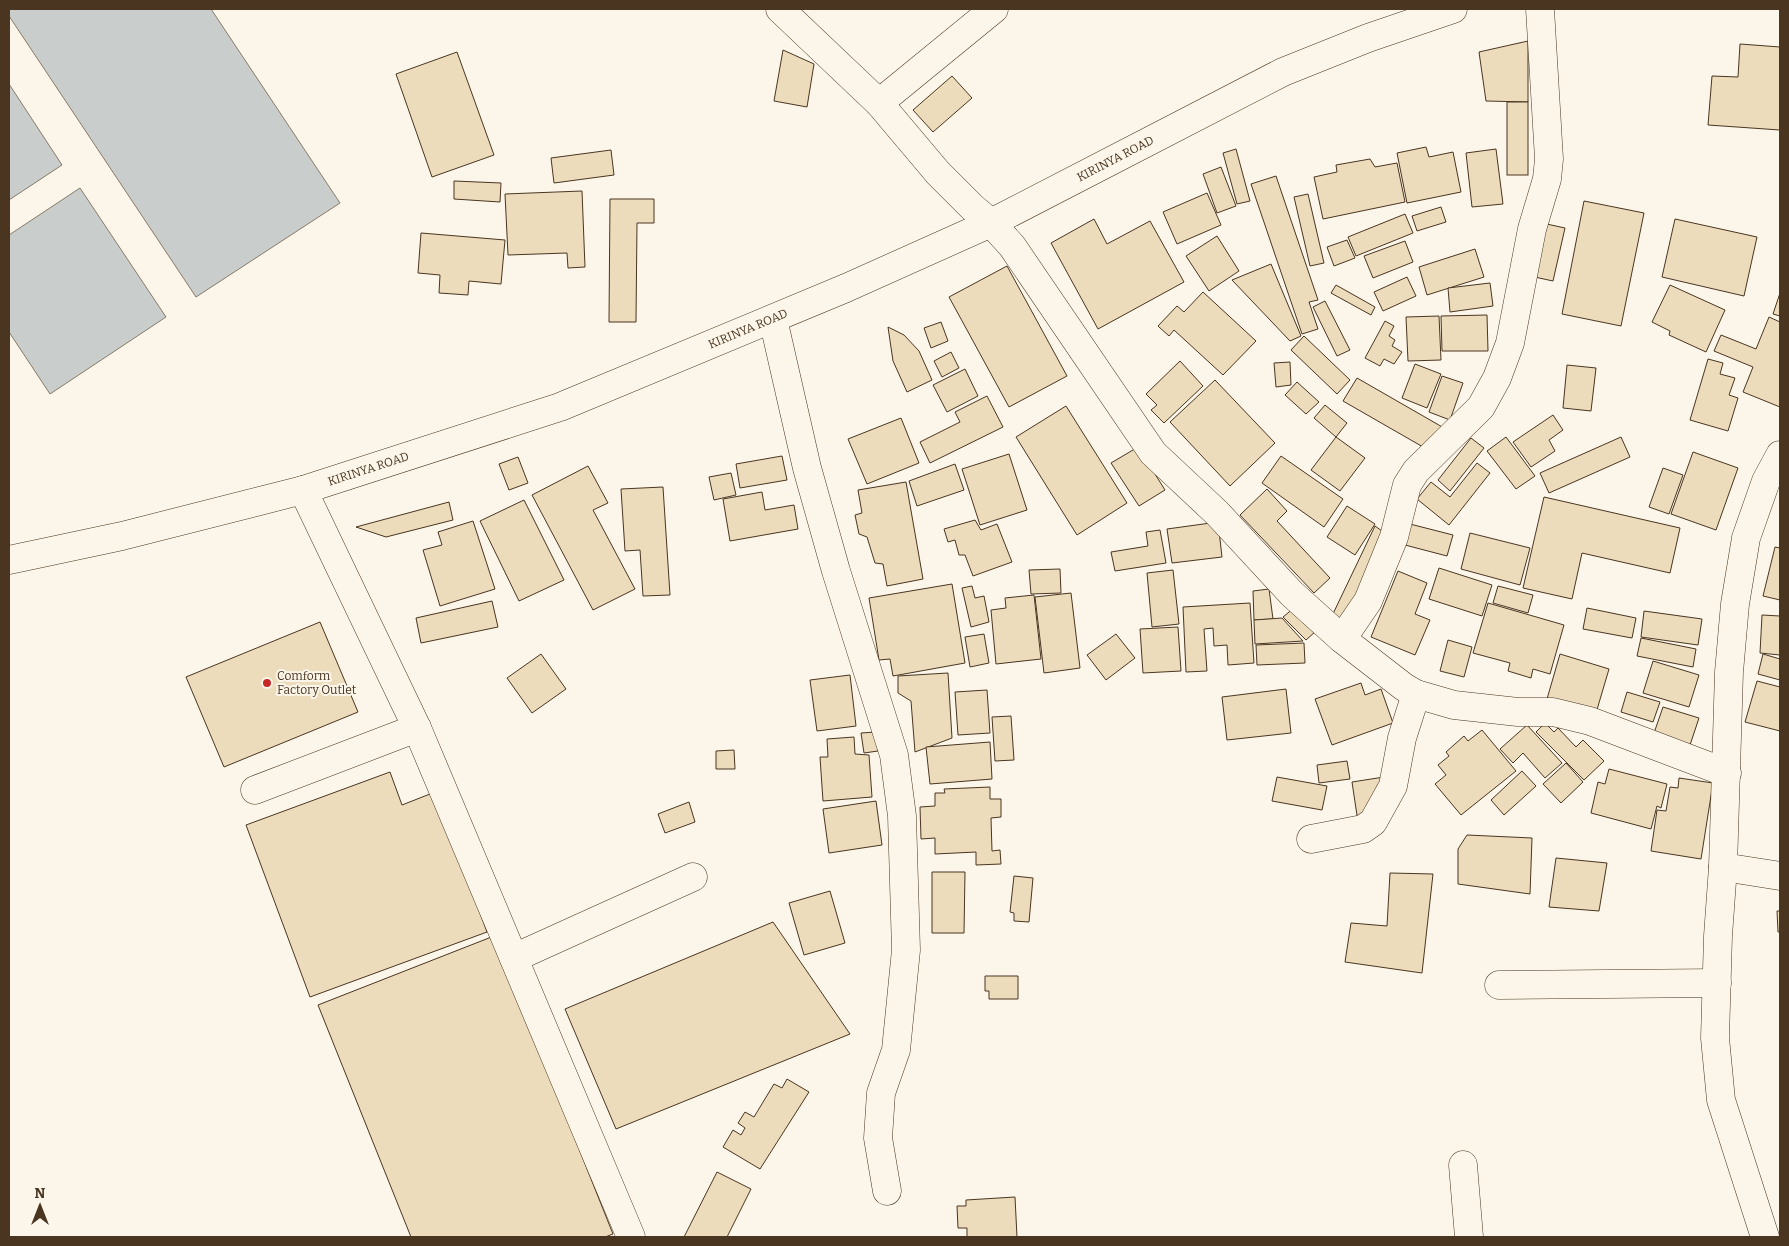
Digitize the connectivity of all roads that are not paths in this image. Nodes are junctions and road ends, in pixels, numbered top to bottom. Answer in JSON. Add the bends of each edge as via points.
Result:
{"nodes":[{"id":1,"x":780,"y":9,"type":"edge"},
{"id":2,"x":994,"y":9,"type":"edge"},
{"id":3,"x":1453,"y":9,"type":"edge"},
{"id":4,"x":1540,"y":9,"type":"edge"},
{"id":5,"x":879,"y":103,"type":"junction"},
{"id":6,"x":991,"y":223,"type":"junction"},
{"id":7,"x":773,"y":319,"type":"junction"},
{"id":8,"x":1780,"y":455,"type":"edge"},
{"id":9,"x":1773,"y":485,"type":"edge"},
{"id":10,"x":303,"y":490,"type":"junction"},
{"id":11,"x":9,"y":560,"type":"edge"},
{"id":12,"x":1342,"y":639,"type":"junction"},
{"id":13,"x":1416,"y":694,"type":"junction"},
{"id":14,"x":417,"y":728,"type":"junction"},
{"id":15,"x":1727,"y":773,"type":"junction"},
{"id":16,"x":255,"y":790,"type":"dead end"},
{"id":17,"x":1311,"y":839,"type":"dead end"},
{"id":18,"x":1724,"y":866,"type":"junction"},
{"id":19,"x":1780,"y":876,"type":"edge"},
{"id":20,"x":692,"y":877,"type":"dead end"},
{"id":21,"x":514,"y":958,"type":"junction"},
{"id":22,"x":1717,"y":983,"type":"junction"},
{"id":23,"x":1499,"y":985,"type":"dead end"},
{"id":24,"x":1463,"y":1165,"type":"dead end"},
{"id":25,"x":886,"y":1191,"type":"dead end"},
{"id":26,"x":631,"y":1237,"type":"edge"},
{"id":27,"x":1469,"y":1237,"type":"edge"},
{"id":28,"x":1765,"y":1237,"type":"edge"}],
"edges":[{"from":1,"to":5,"type":"street"},
{"from":2,"to":5,"type":"street"},
{"from":3,"to":6,"type":"street","name":"KIRINYA ROAD","via":[[1283,72]]},
{"from":4,"to":12,"type":"street","via":[[1548,179],[1532,229],[1510,343],[1497,378],[1481,407],[1416,471],[1407,484],[1394,537],[1368,601]]},
{"from":5,"to":6,"type":"street","via":[[938,173]]},
{"from":6,"to":7,"type":"street","name":"KIRINYA ROAD"},
{"from":6,"to":12,"type":"street","via":[[1012,246],[1153,453],[1217,514],[1292,594]]},
{"from":7,"to":10,"type":"street","name":"KIRINYA ROAD","via":[[560,407]]},
{"from":7,"to":25,"type":"street","via":[[817,506],[894,755],[902,816],[906,950],[896,1050],[882,1093],[878,1138]]},
{"from":8,"to":9,"type":"street"},
{"from":9,"to":15,"type":"street","via":[[1746,538],[1735,604],[1729,672]]},
{"from":10,"to":11,"type":"street","name":"KIRINYA ROAD","via":[[122,536]]},
{"from":10,"to":14,"type":"street"},
{"from":12,"to":13,"type":"street"},
{"from":13,"to":15,"type":"street","via":[[1454,705],[1552,712],[1590,721]]},
{"from":13,"to":17,"type":"street","via":[[1402,738],[1393,786],[1373,822],[1363,829]]},
{"from":14,"to":16,"type":"street"},
{"from":14,"to":21,"type":"street"},
{"from":15,"to":18,"type":"street"},
{"from":18,"to":19,"type":"street"},
{"from":18,"to":22,"type":"street"},
{"from":20,"to":21,"type":"street"},
{"from":21,"to":26,"type":"street"},
{"from":22,"to":23,"type":"street"},
{"from":22,"to":28,"type":"street","via":[[1715,1038],[1721,1100]]},
{"from":24,"to":27,"type":"street"}]}
